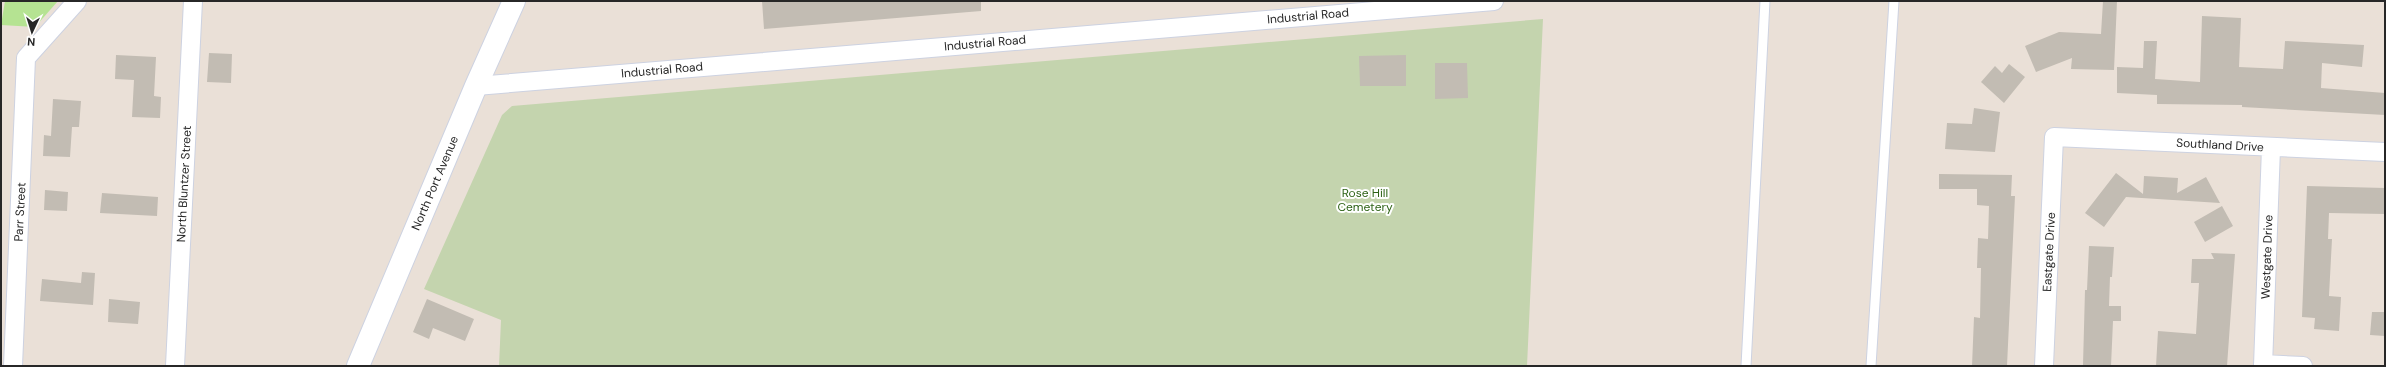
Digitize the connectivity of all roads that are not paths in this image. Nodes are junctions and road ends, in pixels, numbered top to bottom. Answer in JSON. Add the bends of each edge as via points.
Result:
{"nodes":[{"id":1,"x":76,"y":1,"type":"edge"},
{"id":2,"x":193,"y":1,"type":"edge"},
{"id":3,"x":514,"y":1,"type":"edge"},
{"id":4,"x":1494,"y":1,"type":"edge"},
{"id":5,"x":1765,"y":1,"type":"edge"},
{"id":6,"x":1894,"y":1,"type":"edge"},
{"id":7,"x":476,"y":86,"type":"junction"},
{"id":8,"x":2054,"y":138,"type":"joint"},
{"id":9,"x":2271,"y":148,"type":"junction"},
{"id":10,"x":2385,"y":152,"type":"edge"},
{"id":11,"x":2263,"y":365,"type":"edge"},
{"id":12,"x":13,"y":366,"type":"edge"},
{"id":13,"x":175,"y":366,"type":"edge"},
{"id":14,"x":358,"y":366,"type":"edge"},
{"id":15,"x":1746,"y":366,"type":"edge"},
{"id":16,"x":1871,"y":366,"type":"edge"},
{"id":17,"x":2044,"y":366,"type":"edge"},
{"id":18,"x":2303,"y":366,"type":"edge"}],
"edges":[{"from":1,"to":12,"type":"street","name":"Parr Street","via":[[26,58]]},
{"from":2,"to":13,"type":"street","name":"North Bluntzer Street"},
{"from":3,"to":7,"type":"main road","name":"North Port Avenue"},
{"from":4,"to":7,"type":"street","name":"Industrial Road"},
{"from":5,"to":15,"type":"lane"},
{"from":6,"to":16,"type":"lane"},
{"from":7,"to":14,"type":"main road","name":"North Port Avenue"},
{"from":8,"to":9,"type":"street","name":"Southland Drive"},
{"from":8,"to":17,"type":"street","name":"Eastgate Drive"},
{"from":9,"to":10,"type":"street","name":"Southland Drive"},
{"from":9,"to":11,"type":"street","name":"Westgate Drive"},
{"from":11,"to":18,"type":"street"}]}
